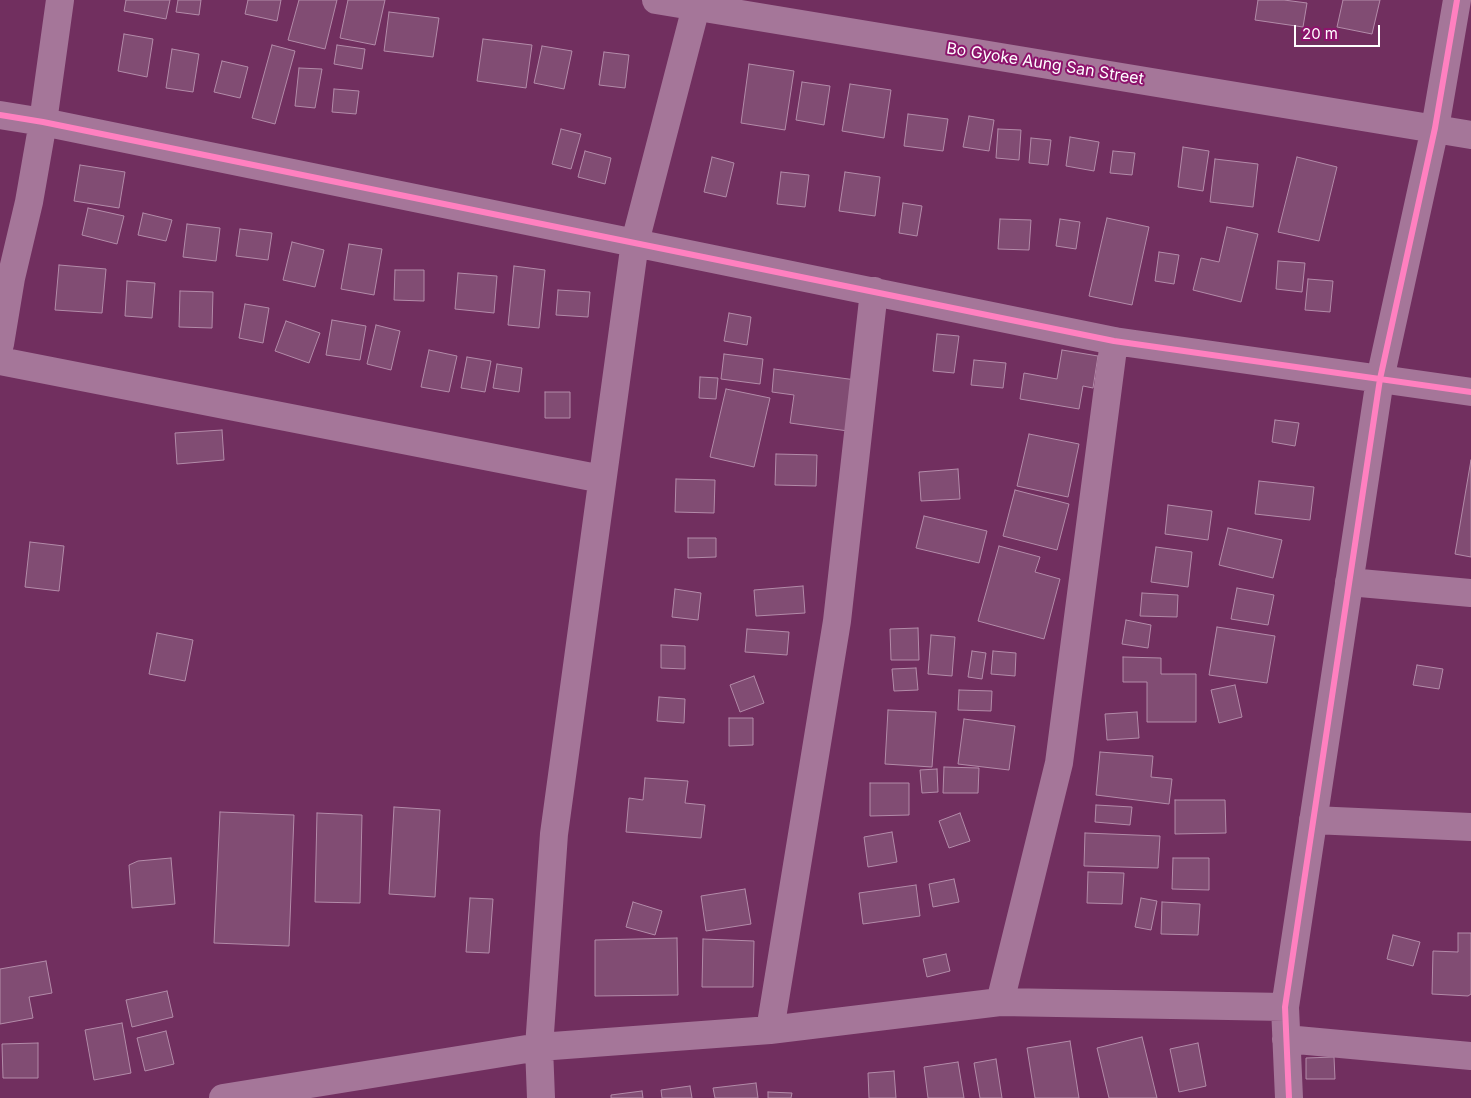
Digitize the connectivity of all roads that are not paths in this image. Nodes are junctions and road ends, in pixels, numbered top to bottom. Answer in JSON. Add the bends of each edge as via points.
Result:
{"nodes":[{"id":1,"x":60,"y":0,"type":"edge"},
{"id":2,"x":1457,"y":0,"type":"edge"},
{"id":3,"x":677,"y":3,"type":"edge"},
{"id":4,"x":0,"y":115,"type":"edge"},
{"id":5,"x":43,"y":122,"type":"junction"},
{"id":6,"x":1435,"y":128,"type":"junction"},
{"id":7,"x":1471,"y":135,"type":"edge"},
{"id":8,"x":635,"y":242,"type":"junction"},
{"id":9,"x":874,"y":291,"type":"junction"},
{"id":10,"x":1114,"y":341,"type":"junction"},
{"id":11,"x":0,"y":344,"type":"edge"},
{"id":12,"x":0,"y":361,"type":"edge"},
{"id":13,"x":1380,"y":379,"type":"junction"},
{"id":14,"x":1471,"y":392,"type":"edge"},
{"id":15,"x":602,"y":479,"type":"junction"},
{"id":16,"x":1349,"y":582,"type":"junction"},
{"id":17,"x":1471,"y":593,"type":"edge"},
{"id":18,"x":1313,"y":820,"type":"junction"},
{"id":19,"x":1471,"y":828,"type":"edge"},
{"id":20,"x":1000,"y":1002,"type":"junction"},
{"id":21,"x":1285,"y":1006,"type":"junction"},
{"id":22,"x":770,"y":1030,"type":"junction"},
{"id":23,"x":1286,"y":1039,"type":"junction"},
{"id":24,"x":539,"y":1047,"type":"junction"},
{"id":25,"x":1471,"y":1056,"type":"edge"},
{"id":26,"x":223,"y":1098,"type":"edge"},
{"id":27,"x":541,"y":1098,"type":"edge"},
{"id":28,"x":1289,"y":1098,"type":"edge"}],
"edges":[{"from":1,"to":5,"type":"street"},
{"from":2,"to":6,"type":"street"},
{"from":3,"to":6,"type":"street","name":"Bo Gyoke Aung San Street"},
{"from":3,"to":8,"type":"street"},
{"from":4,"to":5,"type":"street"},
{"from":5,"to":8,"type":"street"},
{"from":5,"to":11,"type":"street"},
{"from":6,"to":7,"type":"street","name":"Bo Gyoke Aung San Street"},
{"from":6,"to":13,"type":"street"},
{"from":8,"to":9,"type":"street"},
{"from":8,"to":15,"type":"street"},
{"from":9,"to":10,"type":"street"},
{"from":9,"to":22,"type":"street","via":[[837,621]]},
{"from":10,"to":13,"type":"street"},
{"from":10,"to":20,"type":"street","via":[[1059,762]]},
{"from":12,"to":15,"type":"street"},
{"from":13,"to":14,"type":"street"},
{"from":13,"to":16,"type":"street"},
{"from":15,"to":24,"type":"street","via":[[554,834]]},
{"from":16,"to":17,"type":"street"},
{"from":16,"to":18,"type":"street"},
{"from":18,"to":19,"type":"street"},
{"from":18,"to":21,"type":"street"},
{"from":20,"to":21,"type":"street"},
{"from":20,"to":22,"type":"street"},
{"from":21,"to":23,"type":"street"},
{"from":22,"to":24,"type":"street"},
{"from":23,"to":25,"type":"street"},
{"from":23,"to":28,"type":"street"},
{"from":24,"to":26,"type":"street"},
{"from":24,"to":27,"type":"street"}]}
